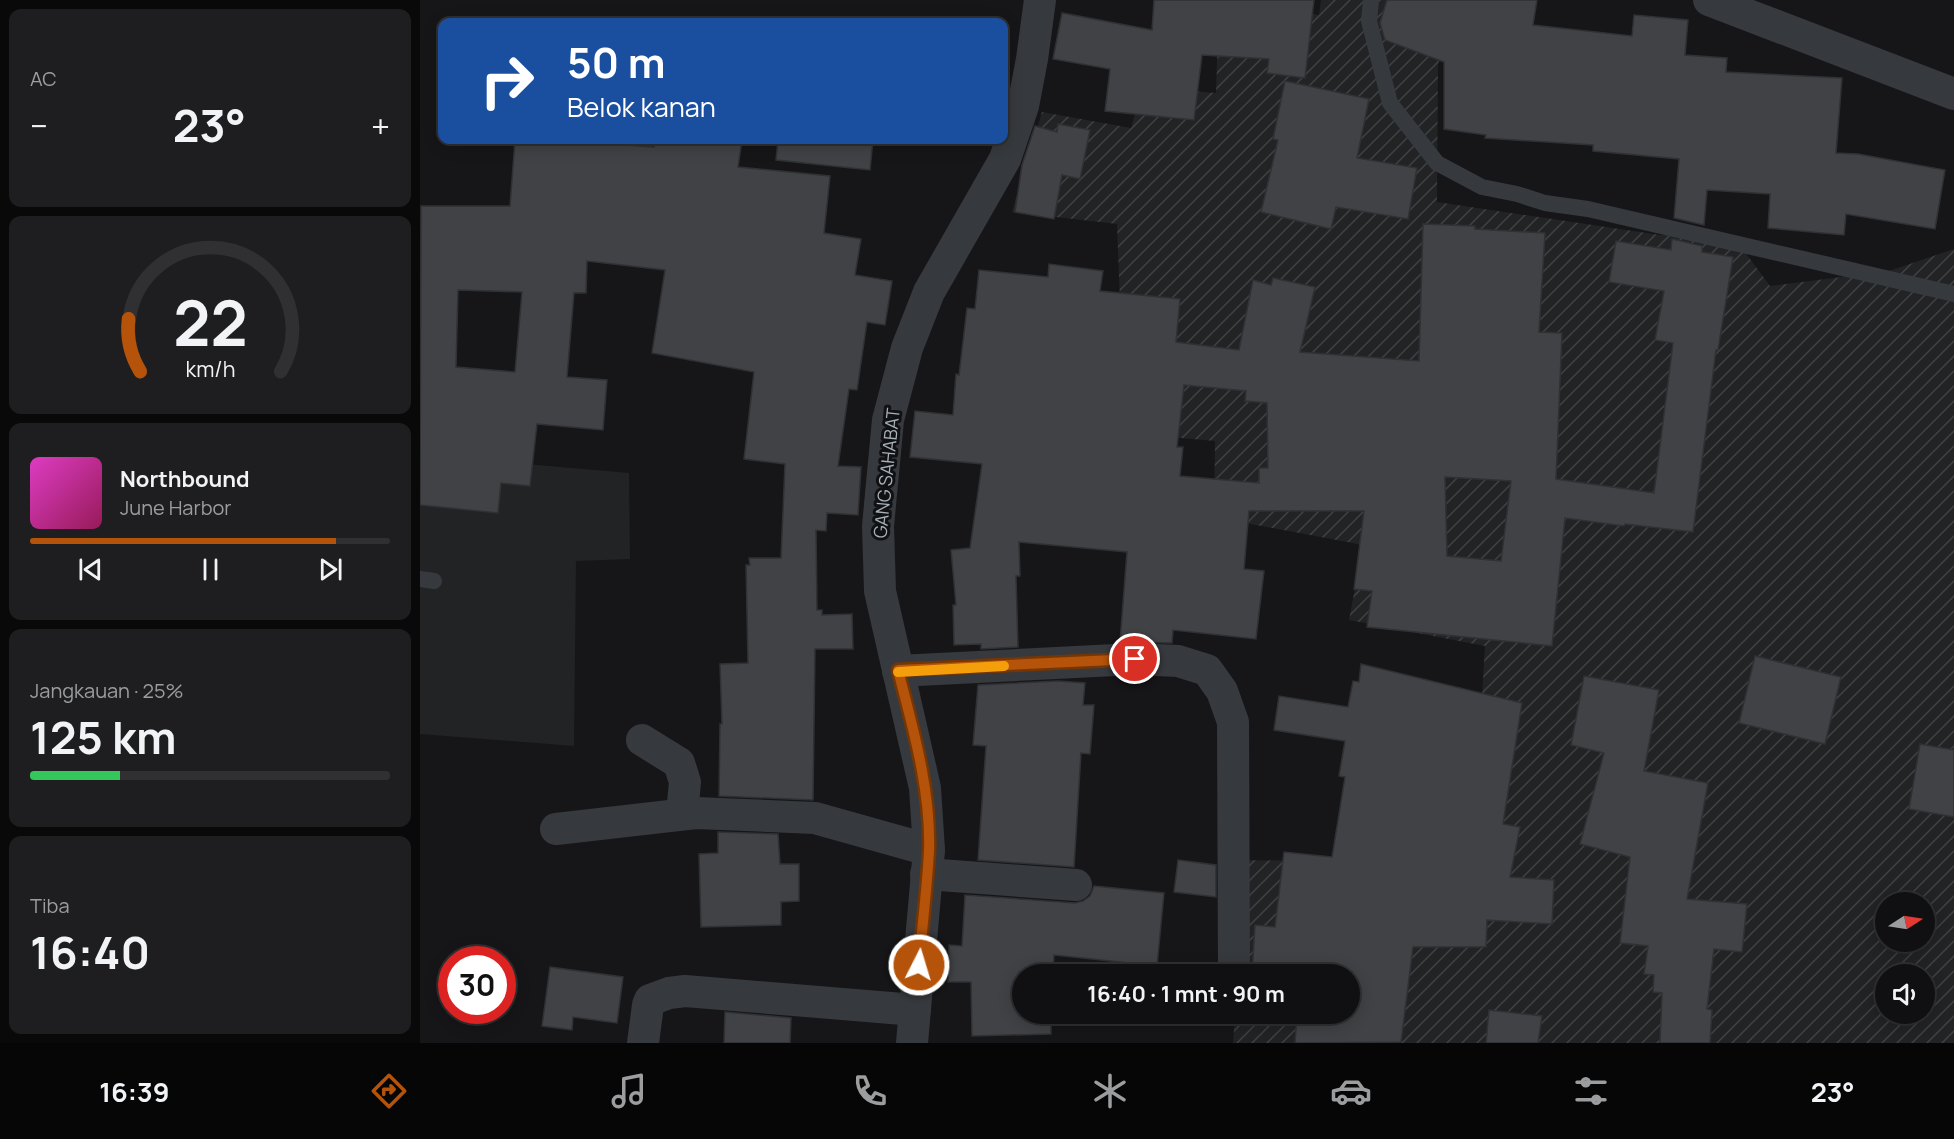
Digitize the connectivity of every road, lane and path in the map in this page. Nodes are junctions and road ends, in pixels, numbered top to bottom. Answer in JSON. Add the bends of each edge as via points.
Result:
{"nodes":[{"id":1,"x":1040,"y":0,"type":"edge"},
{"id":2,"x":1371,"y":0,"type":"edge"},
{"id":3,"x":1709,"y":0,"type":"edge"},
{"id":4,"x":1954,"y":94,"type":"edge"},
{"id":5,"x":1954,"y":294,"type":"edge"},
{"id":6,"x":898,"y":670,"type":"junction"},
{"id":7,"x":642,"y":740,"type":"dead end"},
{"id":8,"x":682,"y":814,"type":"junction"},
{"id":9,"x":555,"y":829,"type":"dead end"},
{"id":10,"x":928,"y":862,"type":"junction"},
{"id":11,"x":1077,"y":885,"type":"dead end"},
{"id":12,"x":1234,"y":964,"type":"edge"},
{"id":13,"x":915,"y":1010,"type":"junction"},
{"id":14,"x":643,"y":1043,"type":"edge"},
{"id":15,"x":912,"y":1043,"type":"edge"}],
"edges":[{"from":1,"to":6,"type":"street","name":"GANG SAHABAT","via":[[1023,106],[1005,159],[928,292],[907,348],[888,420],[878,526],[879,569],[880,591]]},
{"from":2,"to":5,"type":"lane","via":[[1369,21],[1390,103],[1437,163],[1482,187]]},
{"from":3,"to":4,"type":"street"},
{"from":6,"to":10,"type":"street","name":"GANG SAHABAT","via":[[925,788]]},
{"from":6,"to":12,"type":"street","via":[[1135,659],[1178,661],[1207,670],[1222,691],[1233,722]]},
{"from":7,"to":8,"type":"street","via":[[679,763],[685,782]]},
{"from":8,"to":9,"type":"street"},
{"from":8,"to":10,"type":"street","via":[[815,818]]},
{"from":10,"to":11,"type":"street"},
{"from":10,"to":13,"type":"street","name":"GANG SAHABAT"},
{"from":13,"to":14,"type":"street","via":[[685,991],[650,1000]]},
{"from":13,"to":15,"type":"street","name":"GANG SAHABAT"}]}
